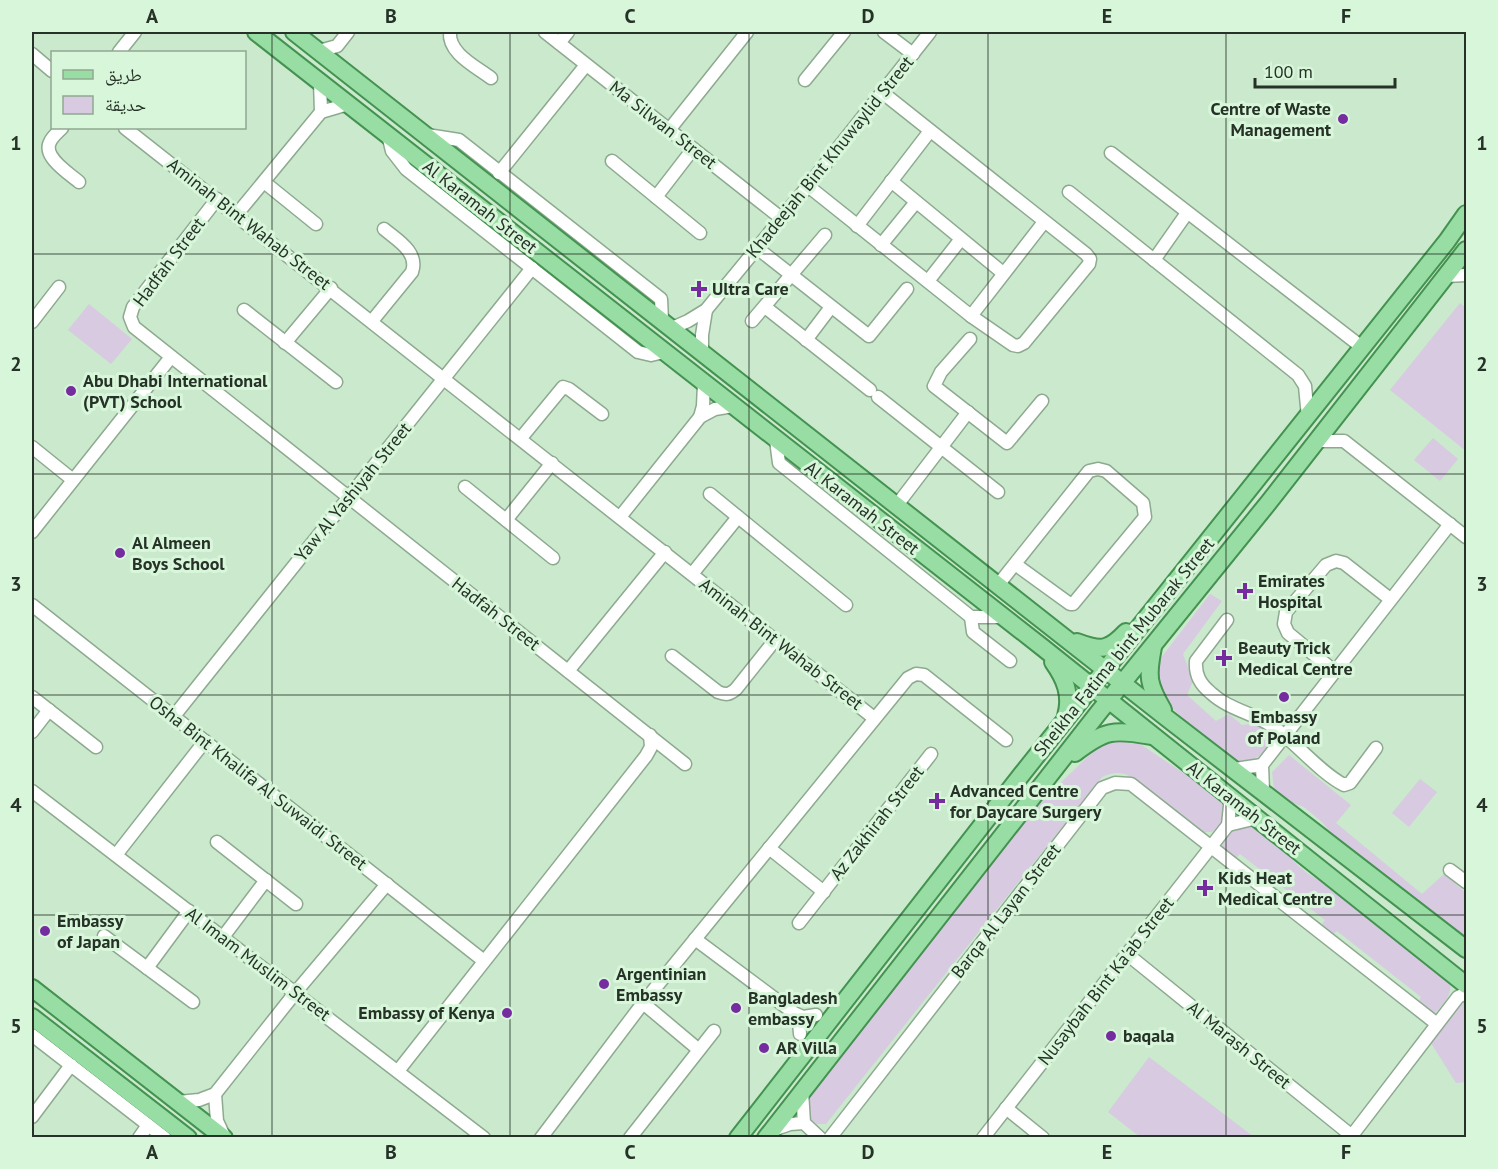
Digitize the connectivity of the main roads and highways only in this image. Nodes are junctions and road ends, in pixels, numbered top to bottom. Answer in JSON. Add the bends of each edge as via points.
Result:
{"nodes":[{"id":1,"x":256,"y":32,"type":"edge"},
{"id":2,"x":294,"y":32,"type":"edge"},
{"id":3,"x":1467,"y":214,"type":"edge"},
{"id":4,"x":1465,"y":259,"type":"edge"},
{"id":5,"x":1144,"y":620,"type":"junction"},
{"id":6,"x":1065,"y":637,"type":"junction"},
{"id":7,"x":1153,"y":645,"type":"junction"},
{"id":8,"x":1042,"y":647,"type":"junction"},
{"id":9,"x":1106,"y":669,"type":"junction"},
{"id":10,"x":1123,"y":683,"type":"junction"},
{"id":11,"x":1091,"y":687,"type":"junction"},
{"id":12,"x":1108,"y":701,"type":"junction"},
{"id":13,"x":1168,"y":719,"type":"junction"},
{"id":14,"x":1064,"y":721,"type":"junction"},
{"id":15,"x":1153,"y":736,"type":"junction"},
{"id":16,"x":1057,"y":766,"type":"junction"},
{"id":17,"x":1467,"y":949,"type":"edge"},
{"id":18,"x":32,"y":988,"type":"edge"},
{"id":19,"x":1462,"y":989,"type":"edge"},
{"id":20,"x":32,"y":1017,"type":"edge"},
{"id":21,"x":769,"y":1134,"type":"edge"},
{"id":22,"x":188,"y":1137,"type":"edge"},
{"id":23,"x":224,"y":1137,"type":"edge"},
{"id":24,"x":738,"y":1137,"type":"edge"}],
"edges":[{"from":1,"to":8,"type":"main road","name":"Al Karamah Street"},
{"from":2,"to":6,"type":"main road","name":"Al Karamah Street"},
{"from":3,"to":5,"type":"main road","name":"Sheikha Fatima bint Mubarak Street"},
{"from":4,"to":7,"type":"main road","name":"Sheikha Fatima bint Mubarak Street","via":[[1446,276]]},
{"from":5,"to":6,"type":"main road","via":[[1107,647],[1092,648]]},
{"from":5,"to":9,"type":"main road","name":"Sheikha Fatima bint Mubarak Street"},
{"from":6,"to":9,"type":"main road","name":"Al Karamah Street"},
{"from":7,"to":10,"type":"main road","name":"Sheikha Fatima bint Mubarak Street"},
{"from":7,"to":13,"type":"main road","via":[[1149,682]]},
{"from":8,"to":11,"type":"main road","name":"Al Karamah Street"},
{"from":8,"to":14,"type":"main road","via":[[1067,687],[1069,704]]},
{"from":9,"to":10,"type":"main road","name":"Al Karamah Street"},
{"from":9,"to":11,"type":"main road","name":"Sheikha Fatima bint Mubarak Street"},
{"from":10,"to":12,"type":"main road","name":"Sheikha Fatima bint Mubarak Street"},
{"from":10,"to":13,"type":"main road","name":"Al Karamah Street"},
{"from":11,"to":12,"type":"main road","name":"Al Karamah Street"},
{"from":11,"to":14,"type":"main road","name":"Sheikha Fatima bint Mubarak Street"},
{"from":12,"to":15,"type":"main road","name":"Al Karamah Street"},
{"from":12,"to":16,"type":"main road","name":"Sheikha Fatima bint Mubarak Street"},
{"from":13,"to":17,"type":"main road","name":"Al Karamah Street"},
{"from":14,"to":24,"type":"main road","name":"Sheikha Fatima bint Mubarak Street"},
{"from":15,"to":16,"type":"main road","via":[[1126,731],[1108,733]]},
{"from":15,"to":19,"type":"main road","name":"Al Karamah Street"},
{"from":16,"to":21,"type":"main road","name":"Sheikha Fatima bint Mubarak Street"},
{"from":18,"to":23,"type":"main road"},
{"from":20,"to":22,"type":"main road"}]}
